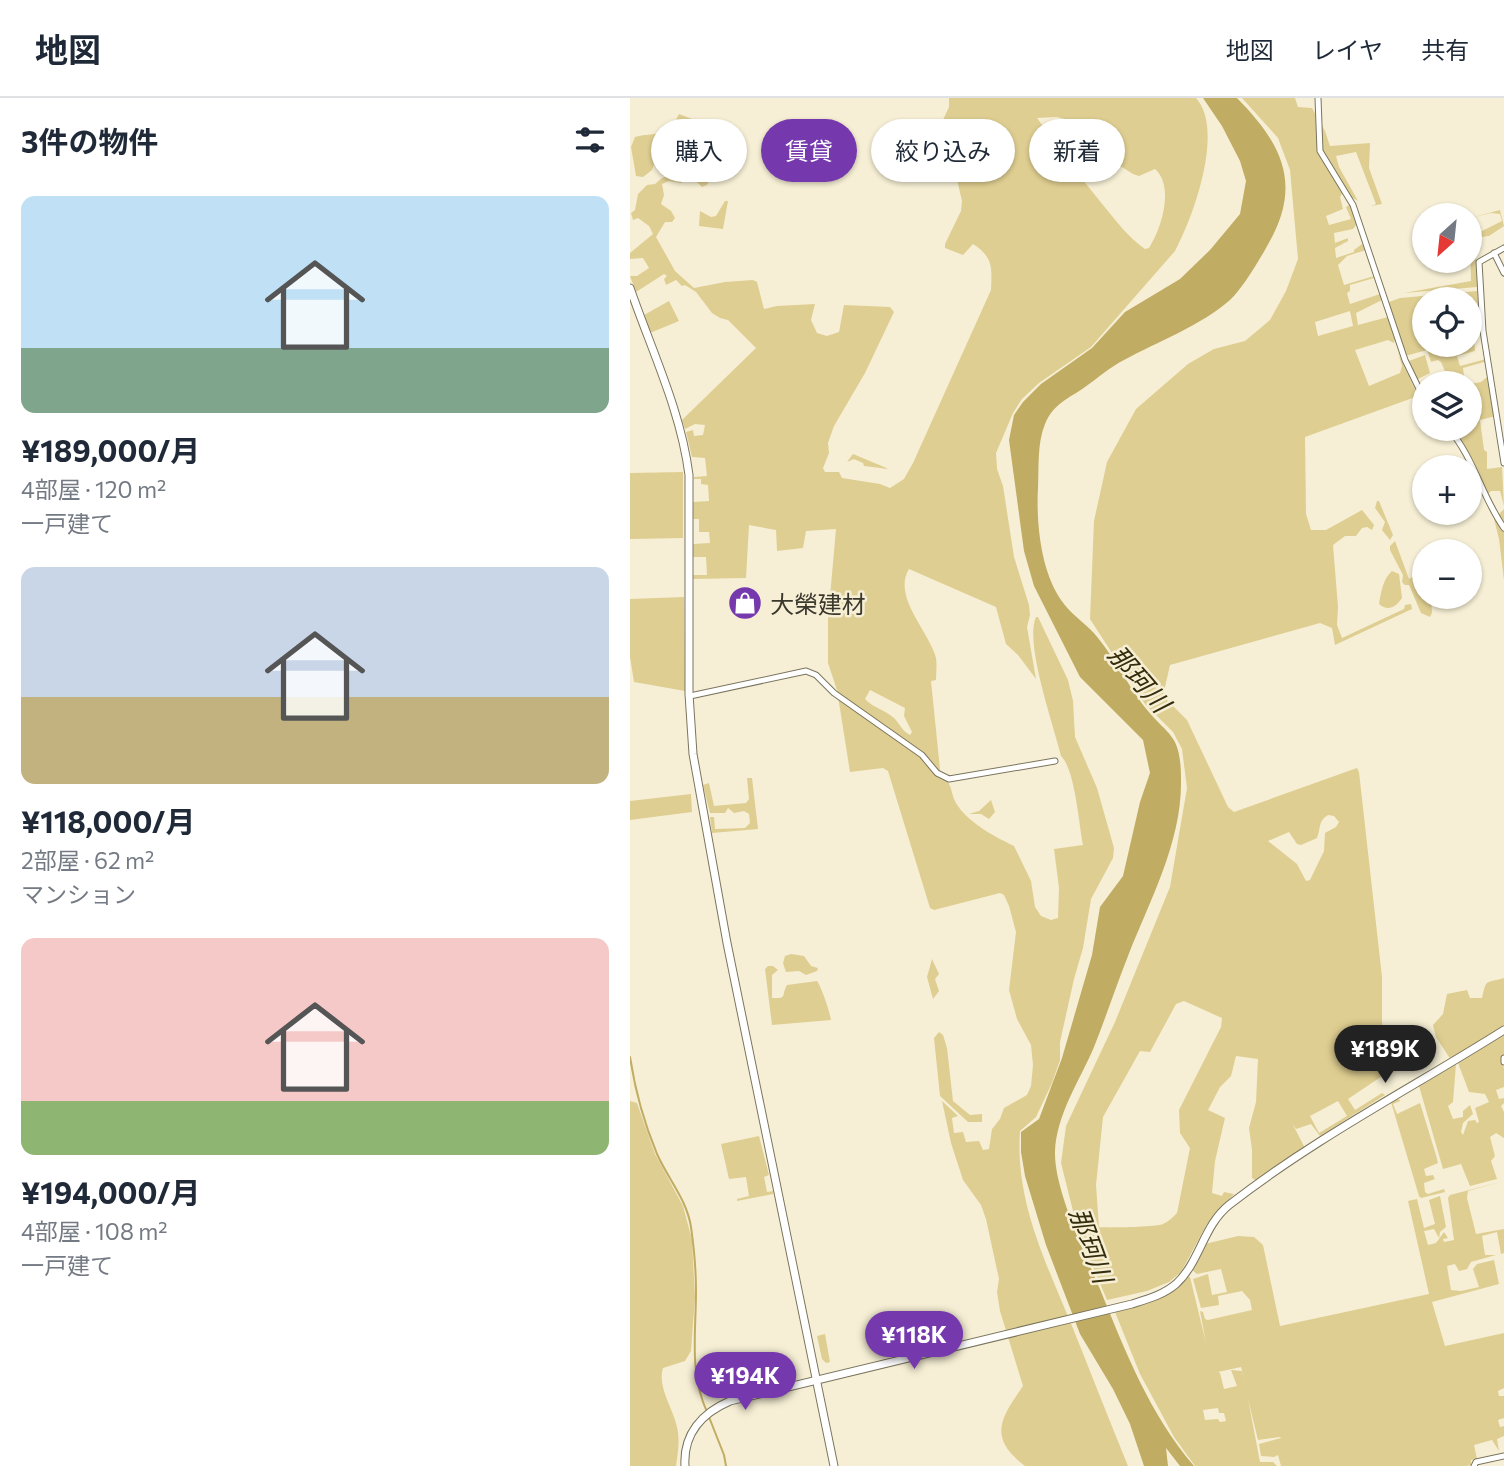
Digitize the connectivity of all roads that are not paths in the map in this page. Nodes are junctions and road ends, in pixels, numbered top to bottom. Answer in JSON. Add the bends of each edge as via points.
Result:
{"nodes":[{"id":1,"x":1318,"y":98,"type":"edge"},
{"id":2,"x":1504,"y":248,"type":"edge"},
{"id":3,"x":1494,"y":253,"type":"junction"},
{"id":4,"x":1504,"y":273,"type":"edge"},
{"id":5,"x":630,"y":288,"type":"edge"},
{"id":6,"x":1412,"y":374,"type":"edge"},
{"id":7,"x":1459,"y":441,"type":"edge"},
{"id":8,"x":1504,"y":463,"type":"edge"},
{"id":9,"x":1504,"y":528,"type":"edge"},
{"id":10,"x":690,"y":696,"type":"junction"},
{"id":11,"x":1055,"y":761,"type":"dead end"},
{"id":12,"x":1504,"y":1030,"type":"edge"},
{"id":13,"x":818,"y":1379,"type":"junction"},
{"id":14,"x":1503,"y":1456,"type":"edge"},
{"id":15,"x":685,"y":1466,"type":"edge"},
{"id":16,"x":834,"y":1466,"type":"edge"},
{"id":17,"x":1474,"y":1466,"type":"edge"},
{"id":18,"x":1504,"y":1466,"type":"edge"}],
"edges":[{"from":1,"to":6,"type":"street","via":[[1320,151],[1353,205]]},
{"from":2,"to":3,"type":"street"},
{"from":3,"to":4,"type":"street"},
{"from":3,"to":8,"type":"street","via":[[1479,262],[1483,331]]},
{"from":5,"to":10,"type":"street","via":[[686,452]]},
{"from":7,"to":9,"type":"street"},
{"from":10,"to":11,"type":"street","via":[[806,671],[922,755],[943,777]]},
{"from":10,"to":13,"type":"street","via":[[693,754],[727,943]]},
{"from":12,"to":13,"type":"street","via":[[1255,1186],[1219,1215],[1188,1269],[1162,1293]]},
{"from":13,"to":15,"type":"street","via":[[730,1401],[708,1412],[688,1440]]},
{"from":13,"to":16,"type":"street"},
{"from":14,"to":17,"type":"street"},
{"from":14,"to":18,"type":"street"}]}
